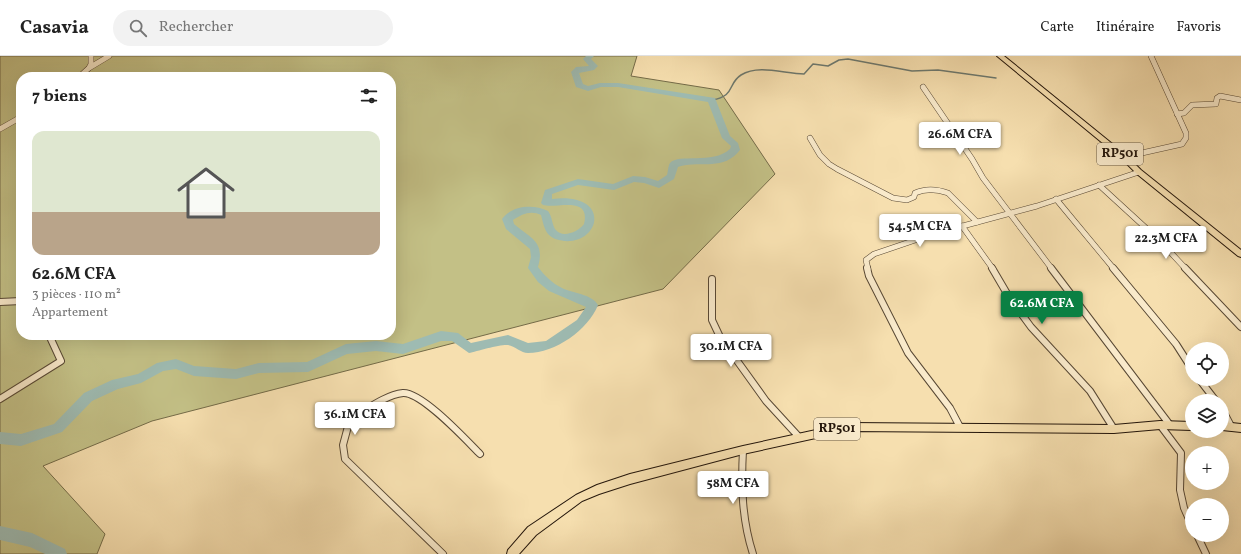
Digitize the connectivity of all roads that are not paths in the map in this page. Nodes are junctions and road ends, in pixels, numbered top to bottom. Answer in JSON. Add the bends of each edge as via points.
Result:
{"nodes":[{"id":1,"x":91,"y":56,"type":"edge"},
{"id":2,"x":109,"y":56,"type":"edge"},
{"id":3,"x":1000,"y":56,"type":"edge"},
{"id":4,"x":1150,"y":56,"type":"edge"},
{"id":5,"x":89,"y":68,"type":"junction"},
{"id":6,"x":85,"y":72,"type":"edge"},
{"id":7,"x":923,"y":87,"type":"dead end"},
{"id":8,"x":1241,"y":100,"type":"edge"},
{"id":9,"x":1177,"y":114,"type":"junction"},
{"id":10,"x":16,"y":120,"type":"edge"},
{"id":11,"x":0,"y":129,"type":"edge"},
{"id":12,"x":810,"y":138,"type":"dead end"},
{"id":13,"x":1124,"y":157,"type":"junction"},
{"id":14,"x":1139,"y":172,"type":"junction"},
{"id":15,"x":1099,"y":185,"type":"junction"},
{"id":16,"x":1056,"y":199,"type":"junction"},
{"id":17,"x":1011,"y":214,"type":"junction"},
{"id":18,"x":977,"y":222,"type":"junction"},
{"id":19,"x":962,"y":226,"type":"junction"},
{"id":20,"x":1240,"y":253,"type":"edge"},
{"id":21,"x":712,"y":279,"type":"dead end"},
{"id":22,"x":16,"y":300,"type":"edge"},
{"id":23,"x":0,"y":302,"type":"edge"},
{"id":24,"x":1241,"y":327,"type":"edge"},
{"id":25,"x":51,"y":340,"type":"edge"},
{"id":26,"x":1185,"y":358,"type":"edge"},
{"id":27,"x":1204,"y":386,"type":"edge"},
{"id":28,"x":1211,"y":394,"type":"edge"},
{"id":29,"x":0,"y":399,"type":"edge"},
{"id":30,"x":1160,"y":425,"type":"junction"},
{"id":31,"x":1170,"y":426,"type":"junction"},
{"id":32,"x":1185,"y":426,"type":"edge"},
{"id":33,"x":1229,"y":426,"type":"edge"},
{"id":34,"x":960,"y":427,"type":"junction"},
{"id":35,"x":1241,"y":428,"type":"edge"},
{"id":36,"x":1114,"y":429,"type":"junction"},
{"id":37,"x":799,"y":438,"type":"junction"},
{"id":38,"x":743,"y":450,"type":"junction"},
{"id":39,"x":480,"y":454,"type":"dead end"},
{"id":40,"x":1185,"y":509,"type":"edge"},
{"id":41,"x":1200,"y":542,"type":"edge"},
{"id":42,"x":443,"y":554,"type":"edge"},
{"id":43,"x":512,"y":554,"type":"edge"},
{"id":44,"x":753,"y":554,"type":"edge"},
{"id":45,"x":1206,"y":554,"type":"edge"}],
"edges":[{"from":1,"to":5,"type":"street"},
{"from":2,"to":5,"type":"street"},
{"from":3,"to":13,"type":"main road","number":"RP501"},
{"from":4,"to":9,"type":"street"},
{"from":5,"to":6,"type":"street"},
{"from":7,"to":17,"type":"street","via":[[983,178]]},
{"from":8,"to":9,"type":"street","via":[[1220,96],[1216,104],[1192,105],[1184,113]]},
{"from":9,"to":13,"type":"street","via":[[1186,133],[1182,144]]},
{"from":10,"to":11,"type":"street"},
{"from":12,"to":18,"type":"street","via":[[829,164],[885,194],[907,200],[914,197],[918,191],[929,188],[948,193]]},
{"from":13,"to":14,"type":"main road","number":"RP501"},
{"from":14,"to":15,"type":"street"},
{"from":14,"to":20,"type":"main road","number":"RP501"},
{"from":15,"to":16,"type":"street"},
{"from":15,"to":24,"type":"street","via":[[1160,240]]},
{"from":16,"to":17,"type":"street"},
{"from":16,"to":26,"type":"street"},
{"from":17,"to":18,"type":"street"},
{"from":17,"to":31,"type":"street"},
{"from":18,"to":19,"type":"street"},
{"from":19,"to":34,"type":"street","via":[[874,254],[866,260],[868,276],[908,353],[950,408]]},
{"from":19,"to":36,"type":"street","via":[[988,261],[1009,297],[1032,327],[1090,391]]},
{"from":21,"to":37,"type":"street","via":[[712,320],[720,337],[766,401]]},
{"from":22,"to":23,"type":"street"},
{"from":25,"to":29,"type":"street","via":[[61,361]]},
{"from":27,"to":28,"type":"street"},
{"from":30,"to":31,"type":"main road","number":"RP501"},
{"from":30,"to":36,"type":"main road","number":"RP501"},
{"from":30,"to":40,"type":"street","via":[[1181,453],[1179,481]]},
{"from":31,"to":32,"type":"main road","number":"RP501"},
{"from":33,"to":35,"type":"main road"},
{"from":34,"to":36,"type":"main road","number":"RP501"},
{"from":34,"to":37,"type":"main road","number":"RP501","via":[[848,427]]},
{"from":37,"to":38,"type":"main road","number":"RP501"},
{"from":38,"to":43,"type":"main road","number":"RP501","via":[[597,490],[580,498],[532,531]]},
{"from":38,"to":44,"type":"street","via":[[742,505]]},
{"from":39,"to":42,"type":"street","via":[[423,400],[411,393],[397,394],[350,419],[343,445],[345,459]]},
{"from":41,"to":45,"type":"street"}]}
